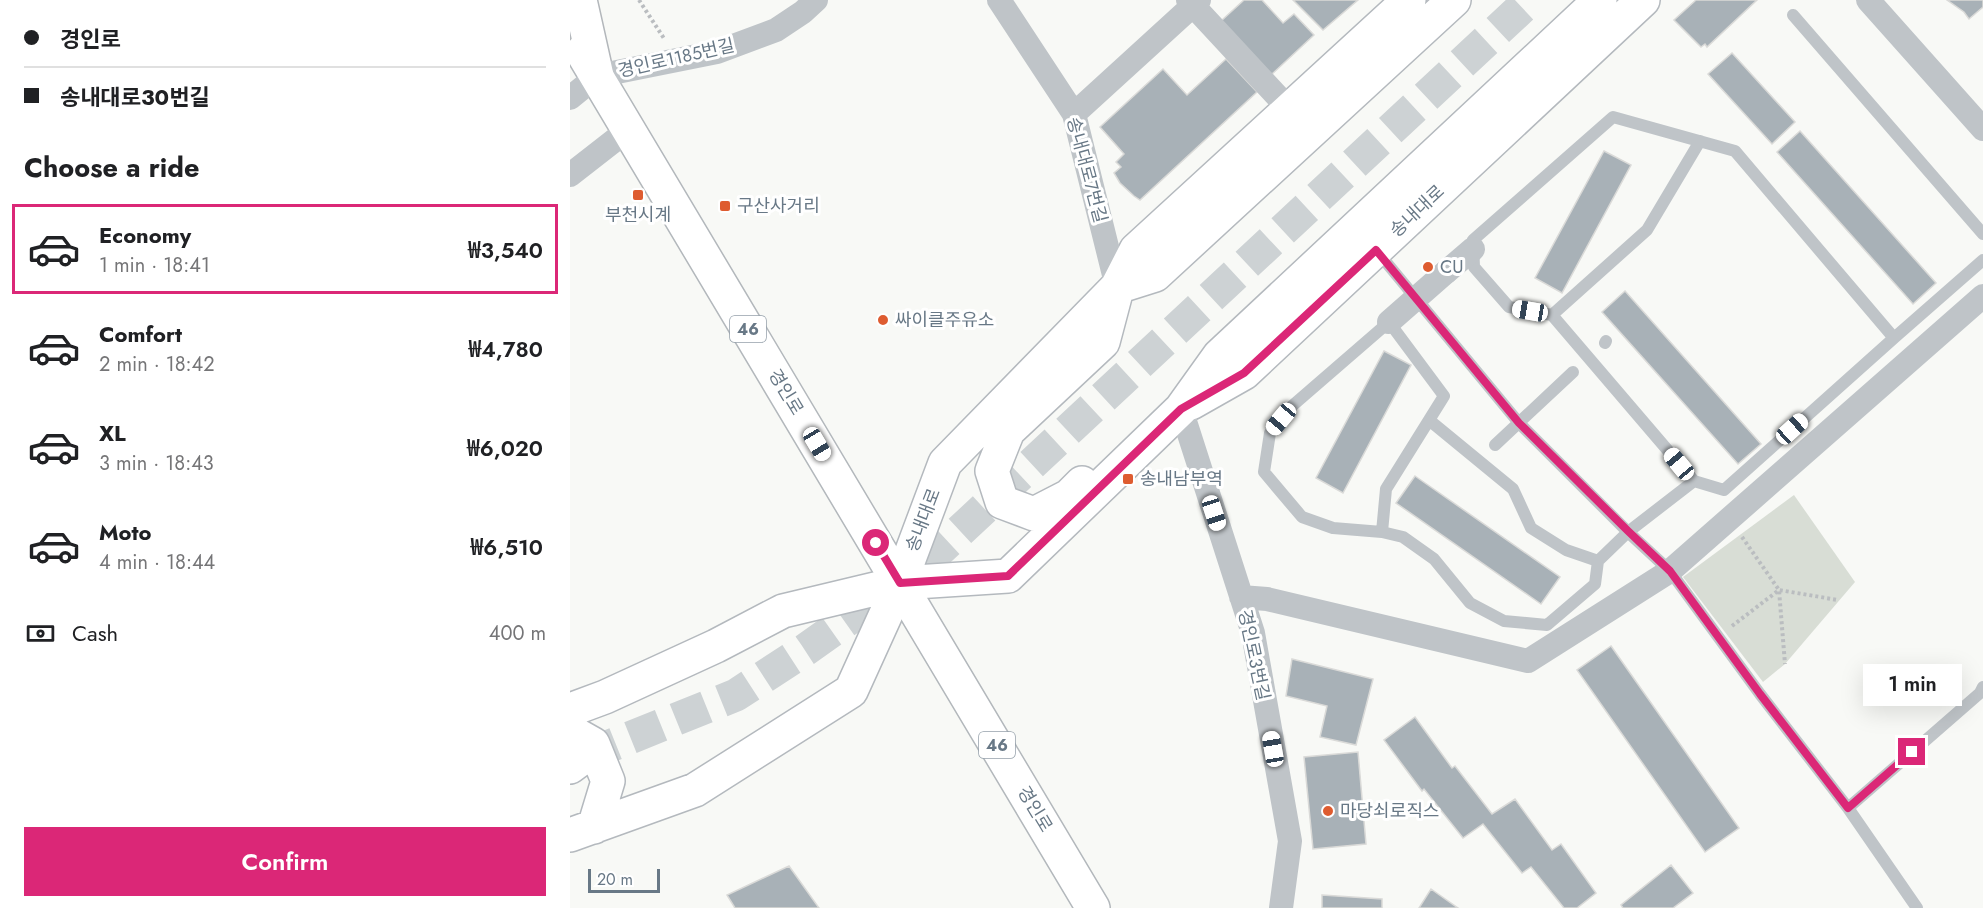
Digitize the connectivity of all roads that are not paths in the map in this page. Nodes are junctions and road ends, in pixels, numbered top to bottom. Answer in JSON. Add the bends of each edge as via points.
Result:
{"nodes":[{"id":1,"x":579,"y":0,"type":"edge"},
{"id":2,"x":816,"y":0,"type":"edge"},
{"id":3,"x":999,"y":0,"type":"edge"},
{"id":4,"x":1409,"y":0,"type":"edge"},
{"id":5,"x":1454,"y":0,"type":"edge"},
{"id":6,"x":1600,"y":0,"type":"edge"},
{"id":7,"x":1643,"y":0,"type":"edge"},
{"id":8,"x":1869,"y":0,"type":"edge"},
{"id":9,"x":1193,"y":2,"type":"edge"},
{"id":10,"x":1793,"y":15,"type":"dead end"},
{"id":11,"x":570,"y":30,"type":"edge"},
{"id":12,"x":597,"y":76,"type":"junction"},
{"id":13,"x":570,"y":98,"type":"edge"},
{"id":14,"x":1290,"y":110,"type":"junction"},
{"id":15,"x":1074,"y":114,"type":"junction"},
{"id":16,"x":629,"y":129,"type":"junction"},
{"id":17,"x":1983,"y":129,"type":"edge"},
{"id":18,"x":1700,"y":141,"type":"junction"},
{"id":19,"x":570,"y":175,"type":"edge"},
{"id":20,"x":1983,"y":234,"type":"edge"},
{"id":21,"x":1473,"y":249,"type":"junction"},
{"id":22,"x":1376,"y":250,"type":"junction"},
{"id":23,"x":1983,"y":260,"type":"edge"},
{"id":24,"x":1117,"y":287,"type":"junction"},
{"id":25,"x":1983,"y":296,"type":"edge"},
{"id":26,"x":1552,"y":315,"type":"junction"},
{"id":27,"x":1389,"y":322,"type":"junction"},
{"id":28,"x":1894,"y":338,"type":"junction"},
{"id":29,"x":1573,"y":372,"type":"dead end"},
{"id":30,"x":1181,"y":409,"type":"junction"},
{"id":31,"x":1429,"y":420,"type":"junction"},
{"id":32,"x":1519,"y":423,"type":"junction"},
{"id":33,"x":1496,"y":445,"type":"dead end"},
{"id":34,"x":1694,"y":481,"type":"junction"},
{"id":35,"x":1628,"y":531,"type":"junction"},
{"id":36,"x":1382,"y":532,"type":"junction"},
{"id":37,"x":1598,"y":561,"type":"junction"},
{"id":38,"x":1670,"y":571,"type":"junction"},
{"id":39,"x":900,"y":583,"type":"junction"},
{"id":40,"x":1241,"y":597,"type":"junction"},
{"id":41,"x":1983,"y":687,"type":"edge"},
{"id":42,"x":570,"y":710,"type":"edge"},
{"id":43,"x":570,"y":731,"type":"edge"},
{"id":44,"x":570,"y":761,"type":"edge"},
{"id":45,"x":570,"y":767,"type":"edge"},
{"id":46,"x":1848,"y":808,"type":"junction"},
{"id":47,"x":582,"y":831,"type":"edge"},
{"id":48,"x":1094,"y":908,"type":"edge"},
{"id":49,"x":1281,"y":908,"type":"edge"},
{"id":50,"x":1917,"y":908,"type":"edge"}],
"edges":[{"from":1,"to":12,"type":"main road"},
{"from":2,"to":12,"type":"street","name":"경인로1185번길","via":[[776,30],[717,52]]},
{"from":3,"to":15,"type":"street","name":"송내대로7번길"},
{"from":4,"to":14,"type":"main road","name":"송내대로"},
{"from":5,"to":24,"type":"main road","name":"송내대로","via":[[1155,275]]},
{"from":6,"to":30,"type":"main road","name":"송내대로","via":[[1219,356]]},
{"from":7,"to":22,"type":"main road","name":"송내대로"},
{"from":8,"to":17,"type":"street"},
{"from":9,"to":14,"type":"street"},
{"from":9,"to":15,"type":"street"},
{"from":10,"to":20,"type":"lane"},
{"from":11,"to":12,"type":"main road","name":"경인로","number":"46"},
{"from":12,"to":13,"type":"street"},
{"from":12,"to":16,"type":"main road","name":"경인로","number":"46"},
{"from":14,"to":24,"type":"main road","name":"송내대로","via":[[1136,250]]},
{"from":15,"to":24,"type":"street","name":"송내대로7번길"},
{"from":16,"to":19,"type":"street"},
{"from":16,"to":39,"type":"main road","name":"경인로","number":"46"},
{"from":18,"to":21,"type":"lane","via":[[1613,117],[1473,240]]},
{"from":18,"to":26,"type":"lane","via":[[1647,230]]},
{"from":18,"to":28,"type":"lane","via":[[1735,151]]},
{"from":21,"to":26,"type":"lane","via":[[1474,267],[1509,307]]},
{"from":21,"to":27,"type":"street","bridge":true},
{"from":22,"to":30,"type":"main road","name":"송내대로","via":[[1244,373]]},
{"from":22,"to":32,"type":"lane"},
{"from":23,"to":28,"type":"lane"},
{"from":24,"to":30,"type":"main road","via":[[1103,342],[1008,431],[992,471],[1002,502],[1034,514],[1069,496],[1151,416]]},
{"from":24,"to":39,"type":"main road","name":"송내대로","via":[[945,463]]},
{"from":25,"to":38,"type":"street"},
{"from":26,"to":34,"type":"lane"},
{"from":27,"to":31,"type":"lane","via":[[1444,396]]},
{"from":27,"to":36,"type":"lane","via":[[1292,406],[1270,433],[1264,472],[1302,517],[1333,528]]},
{"from":28,"to":34,"type":"lane","via":[[1724,490]]},
{"from":29,"to":32,"type":"lane"},
{"from":30,"to":39,"type":"main road","name":"송내대로","via":[[1008,576]]},
{"from":30,"to":40,"type":"street","name":"경인로3번길"},
{"from":31,"to":36,"type":"lane","via":[[1386,489]]},
{"from":31,"to":37,"type":"lane","via":[[1513,489],[1531,528],[1566,550]]},
{"from":32,"to":33,"type":"lane"},
{"from":32,"to":35,"type":"lane"},
{"from":34,"to":35,"type":"lane"},
{"from":35,"to":37,"type":"lane"},
{"from":35,"to":38,"type":"lane"},
{"from":36,"to":37,"type":"lane","via":[[1403,537],[1434,559],[1470,603],[1504,621],[1547,625],[1595,584]]},
{"from":38,"to":40,"type":"street","via":[[1528,661],[1267,599]]},
{"from":38,"to":46,"type":"lane"},
{"from":39,"to":42,"type":"main road","via":[[783,611],[716,646]]},
{"from":39,"to":47,"type":"main road","via":[[851,690],[695,790]]},
{"from":39,"to":48,"type":"main road","name":"경인로","number":"46"},
{"from":40,"to":49,"type":"street","name":"경인로3번길","via":[[1253,633],[1290,841]]},
{"from":41,"to":46,"type":"lane"},
{"from":43,"to":47,"type":"main road","via":[[593,744],[608,782]]},
{"from":44,"to":45,"type":"main road","via":[[585,756]]},
{"from":46,"to":50,"type":"lane"}]}
